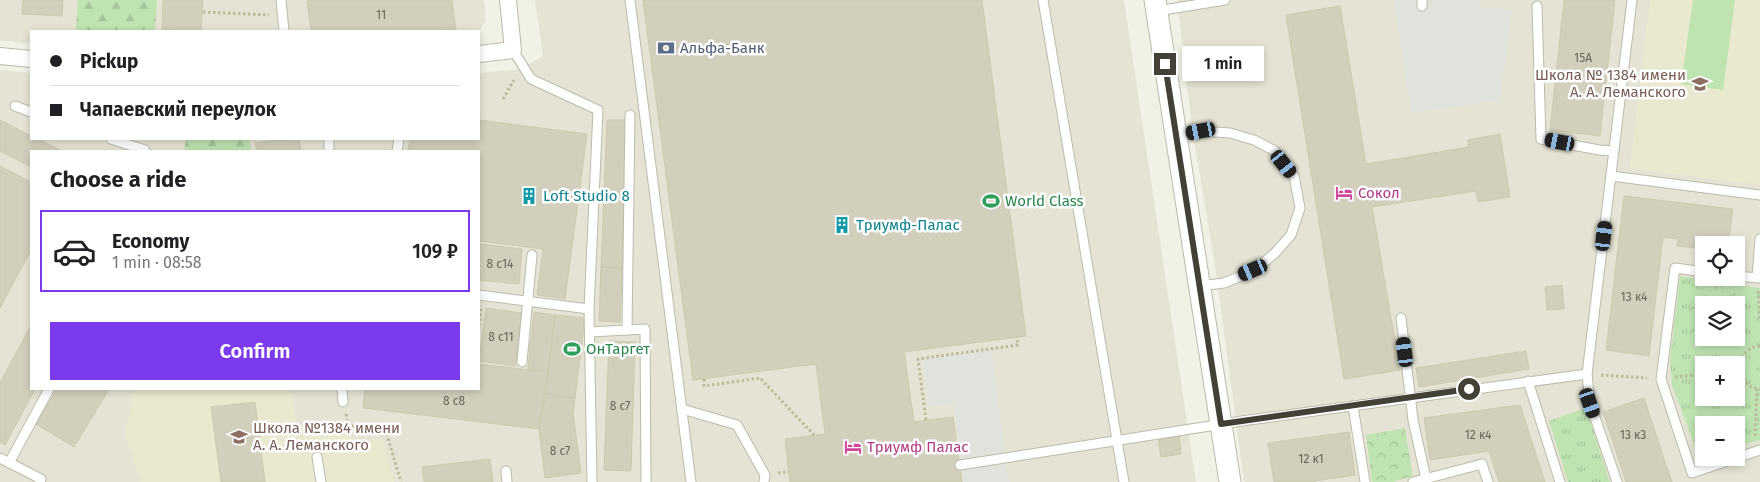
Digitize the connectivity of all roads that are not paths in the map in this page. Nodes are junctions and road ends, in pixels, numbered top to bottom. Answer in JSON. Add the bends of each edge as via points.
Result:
{"nodes":[{"id":1,"x":281,"y":0,"type":"edge"},
{"id":2,"x":508,"y":0,"type":"edge"},
{"id":3,"x":630,"y":0,"type":"edge"},
{"id":4,"x":1043,"y":0,"type":"edge"},
{"id":5,"x":1225,"y":0,"type":"edge"},
{"id":6,"x":1632,"y":0,"type":"edge"},
{"id":7,"x":1156,"y":6,"type":"edge"},
{"id":8,"x":1537,"y":6,"type":"dead end"},
{"id":9,"x":284,"y":30,"type":"edge"},
{"id":10,"x":513,"y":50,"type":"junction"},
{"id":11,"x":480,"y":54,"type":"edge"},
{"id":12,"x":0,"y":56,"type":"edge"},
{"id":13,"x":30,"y":59,"type":"edge"},
{"id":14,"x":15,"y":106,"type":"dead end"},
{"id":15,"x":30,"y":112,"type":"edge"},
{"id":16,"x":630,"y":115,"type":"dead end"},
{"id":17,"x":1176,"y":136,"type":"junction"},
{"id":18,"x":114,"y":140,"type":"edge"},
{"id":19,"x":142,"y":150,"type":"edge"},
{"id":20,"x":1614,"y":151,"type":"junction"},
{"id":21,"x":1611,"y":176,"type":"junction"},
{"id":22,"x":1760,"y":195,"type":"edge"},
{"id":23,"x":1760,"y":239,"type":"edge"},
{"id":24,"x":532,"y":255,"type":"dead end"},
{"id":25,"x":1695,"y":271,"type":"edge"},
{"id":26,"x":1745,"y":277,"type":"edge"},
{"id":27,"x":1758,"y":278,"type":"edge"},
{"id":28,"x":1200,"y":286,"type":"junction"},
{"id":29,"x":480,"y":295,"type":"edge"},
{"id":30,"x":528,"y":301,"type":"junction"},
{"id":31,"x":589,"y":309,"type":"junction"},
{"id":32,"x":1401,"y":318,"type":"dead end"},
{"id":33,"x":627,"y":330,"type":"junction"},
{"id":34,"x":590,"y":332,"type":"junction"},
{"id":35,"x":522,"y":362,"type":"dead end"},
{"id":36,"x":1587,"y":374,"type":"junction"},
{"id":37,"x":1528,"y":381,"type":"junction"},
{"id":38,"x":48,"y":390,"type":"edge"},
{"id":39,"x":342,"y":390,"type":"edge"},
{"id":40,"x":1410,"y":398,"type":"junction"},
{"id":41,"x":343,"y":402,"type":"road end"},
{"id":42,"x":1353,"y":406,"type":"junction"},
{"id":43,"x":682,"y":409,"type":"junction"},
{"id":44,"x":1221,"y":424,"type":"junction"},
{"id":45,"x":1118,"y":440,"type":"junction"},
{"id":46,"x":1757,"y":451,"type":"edge"},
{"id":47,"x":317,"y":457,"type":"dead end"},
{"id":48,"x":0,"y":458,"type":"edge"},
{"id":49,"x":9,"y":463,"type":"junction"},
{"id":50,"x":960,"y":465,"type":"dead end"},
{"id":51,"x":506,"y":471,"type":"dead end"},
{"id":52,"x":1426,"y":478,"type":"junction"},
{"id":53,"x":40,"y":482,"type":"edge"},
{"id":54,"x":321,"y":482,"type":"edge"},
{"id":55,"x":507,"y":482,"type":"edge"},
{"id":56,"x":592,"y":482,"type":"edge"},
{"id":57,"x":646,"y":482,"type":"edge"},
{"id":58,"x":691,"y":482,"type":"edge"},
{"id":59,"x":764,"y":482,"type":"edge"},
{"id":60,"x":1124,"y":482,"type":"edge"},
{"id":61,"x":1230,"y":482,"type":"edge"},
{"id":62,"x":1365,"y":482,"type":"edge"},
{"id":63,"x":1413,"y":482,"type":"edge"},
{"id":64,"x":1488,"y":482,"type":"edge"},
{"id":65,"x":1560,"y":482,"type":"edge"},
{"id":66,"x":1617,"y":482,"type":"edge"}],
"edges":[{"from":1,"to":9,"type":"lane"},
{"from":2,"to":10,"type":"street"},
{"from":3,"to":43,"type":"lane"},
{"from":4,"to":45,"type":"lane"},
{"from":5,"to":7,"type":"lane"},
{"from":6,"to":20,"type":"lane"},
{"from":7,"to":17,"type":"street"},
{"from":8,"to":20,"type":"lane","via":[[1541,139]]},
{"from":10,"to":11,"type":"street"},
{"from":10,"to":31,"type":"lane","via":[[531,79],[598,110]]},
{"from":12,"to":13,"type":"street"},
{"from":14,"to":15,"type":"lane"},
{"from":16,"to":33,"type":"lane"},
{"from":17,"to":28,"type":"street"},
{"from":17,"to":28,"type":"lane","via":[[1201,131],[1230,133],[1275,151],[1294,176],[1300,208],[1291,235],[1274,254],[1253,270],[1224,283]]},
{"from":18,"to":19,"type":"lane"},
{"from":20,"to":21,"type":"lane"},
{"from":21,"to":22,"type":"lane"},
{"from":21,"to":36,"type":"lane"},
{"from":23,"to":27,"type":"lane"},
{"from":24,"to":30,"type":"lane"},
{"from":25,"to":46,"type":"lane","via":[[1675,268],[1661,379],[1692,473]]},
{"from":26,"to":27,"type":"lane"},
{"from":28,"to":44,"type":"street"},
{"from":29,"to":30,"type":"lane"},
{"from":30,"to":31,"type":"lane"},
{"from":30,"to":35,"type":"lane"},
{"from":31,"to":34,"type":"lane"},
{"from":32,"to":40,"type":"lane"},
{"from":33,"to":34,"type":"lane"},
{"from":33,"to":57,"type":"lane","via":[[646,329]]},
{"from":34,"to":56,"type":"lane"},
{"from":36,"to":37,"type":"lane"},
{"from":36,"to":66,"type":"lane","via":[[1590,403]]},
{"from":37,"to":40,"type":"lane"},
{"from":37,"to":65,"type":"lane"},
{"from":38,"to":49,"type":"lane"},
{"from":39,"to":41,"type":"lane"},
{"from":40,"to":42,"type":"lane"},
{"from":40,"to":52,"type":"lane"},
{"from":42,"to":44,"type":"lane"},
{"from":42,"to":62,"type":"lane"},
{"from":43,"to":58,"type":"lane"},
{"from":43,"to":59,"type":"lane","via":[[737,425],[766,475]]},
{"from":44,"to":45,"type":"lane"},
{"from":44,"to":61,"type":"street"},
{"from":45,"to":50,"type":"lane"},
{"from":45,"to":60,"type":"lane"},
{"from":47,"to":54,"type":"lane"},
{"from":48,"to":49,"type":"lane"},
{"from":49,"to":53,"type":"lane","via":[[41,479]]},
{"from":51,"to":55,"type":"lane"},
{"from":52,"to":63,"type":"lane"},
{"from":52,"to":64,"type":"lane","via":[[1482,464]]}]}
